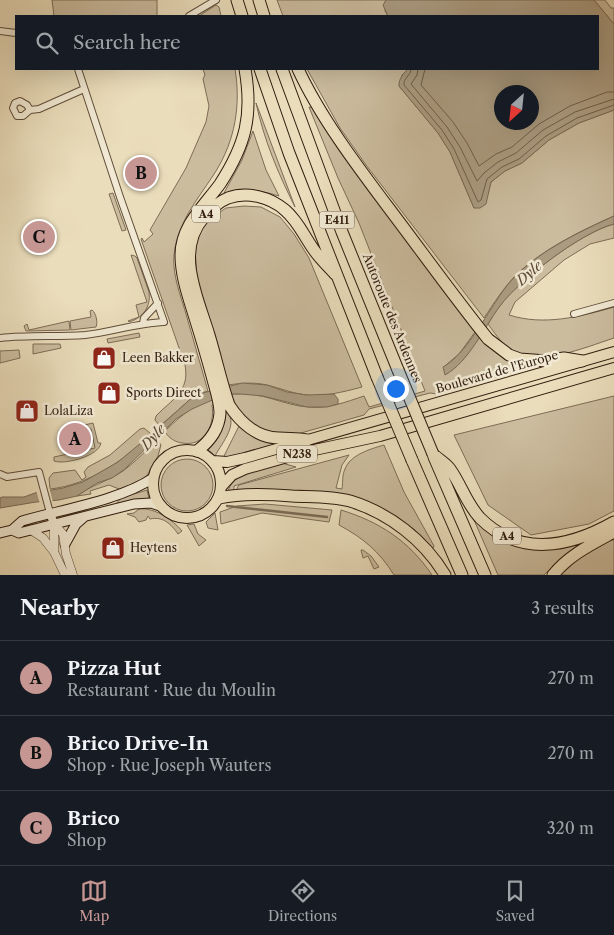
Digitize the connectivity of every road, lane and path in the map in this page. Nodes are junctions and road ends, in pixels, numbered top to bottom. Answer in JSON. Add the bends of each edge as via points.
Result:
{"nodes":[{"id":1,"x":216,"y":0,"type":"edge"},
{"id":2,"x":259,"y":0,"type":"edge"},
{"id":3,"x":191,"y":15,"type":"edge"},
{"id":4,"x":264,"y":15,"type":"edge"},
{"id":5,"x":0,"y":31,"type":"edge"},
{"id":6,"x":15,"y":33,"type":"edge"},
{"id":7,"x":78,"y":70,"type":"edge"},
{"id":8,"x":245,"y":70,"type":"edge"},
{"id":9,"x":260,"y":70,"type":"edge"},
{"id":10,"x":282,"y":70,"type":"edge"},
{"id":11,"x":298,"y":70,"type":"edge"},
{"id":12,"x":84,"y":89,"type":"junction"},
{"id":13,"x":30,"y":110,"type":"dead end"},
{"id":14,"x":336,"y":275,"type":"junction"},
{"id":15,"x":158,"y":303,"type":"junction"},
{"id":16,"x":614,"y":303,"type":"edge"},
{"id":17,"x":574,"y":314,"type":"dead end"},
{"id":18,"x":143,"y":323,"type":"junction"},
{"id":19,"x":4,"y":337,"type":"edge"},
{"id":20,"x":614,"y":352,"type":"edge"},
{"id":21,"x":582,"y":361,"type":"junction"},
{"id":22,"x":614,"y":368,"type":"edge"},
{"id":23,"x":217,"y":378,"type":"junction"},
{"id":24,"x":224,"y":406,"type":"junction"},
{"id":25,"x":307,"y":440,"type":"junction"},
{"id":26,"x":197,"y":451,"type":"junction"},
{"id":27,"x":432,"y":454,"type":"junction"},
{"id":28,"x":213,"y":461,"type":"junction"},
{"id":29,"x":0,"y":474,"type":"edge"},
{"id":30,"x":153,"y":478,"type":"junction"},
{"id":31,"x":220,"y":492,"type":"junction"},
{"id":32,"x":160,"y":506,"type":"junction"},
{"id":33,"x":48,"y":509,"type":"junction"},
{"id":34,"x":84,"y":517,"type":"junction"},
{"id":35,"x":614,"y":522,"type":"edge"},
{"id":36,"x":54,"y":524,"type":"junction"},
{"id":37,"x":12,"y":530,"type":"junction"},
{"id":38,"x":31,"y":530,"type":"junction"},
{"id":39,"x":614,"y":532,"type":"edge"},
{"id":40,"x":0,"y":533,"type":"edge"},
{"id":41,"x":65,"y":544,"type":"junction"},
{"id":42,"x":54,"y":552,"type":"junction"},
{"id":43,"x":65,"y":575,"type":"edge"},
{"id":44,"x":73,"y":575,"type":"edge"},
{"id":45,"x":445,"y":575,"type":"edge"},
{"id":46,"x":462,"y":575,"type":"edge"},
{"id":47,"x":485,"y":575,"type":"edge"},
{"id":48,"x":553,"y":575,"type":"edge"}],
"edges":[{"from":1,"to":3,"type":"street"},
{"from":2,"to":4,"type":"highway"},
{"from":5,"to":6,"type":"street"},
{"from":7,"to":12,"type":"street"},
{"from":8,"to":23,"type":"highway","number":"A4","via":[[248,118],[238,150],[220,184],[189,224],[180,254],[183,277]]},
{"from":9,"to":14,"type":"highway","number":"E411"},
{"from":10,"to":27,"type":"highway","name":"Autoroute des Ardennes","number":"E411","bridge":true,"via":[[342,232]]},
{"from":11,"to":21,"type":"highway","via":[[365,177],[488,339],[520,359]]},
{"from":12,"to":13,"type":"street"},
{"from":12,"to":15,"type":"street"},
{"from":14,"to":23,"type":"highway","number":"A4","via":[[314,251],[290,215],[273,202],[247,195],[215,205],[196,228],[189,259]]},
{"from":14,"to":46,"type":"highway","number":"E411","bridge":true},
{"from":15,"to":18,"type":"street"},
{"from":15,"to":18,"type":"street","via":[[164,322]]},
{"from":16,"to":17,"type":"street"},
{"from":18,"to":19,"type":"street","via":[[85,334]]},
{"from":20,"to":21,"type":"highway","name":"Boulevard de l'Europe","number":"N238"},
{"from":21,"to":25,"type":"highway","name":"Boulevard de l'Europe","number":"N238"},
{"from":22,"to":31,"type":"highway","number":"N238","via":[[380,436],[245,469],[232,475]]},
{"from":23,"to":24,"type":"highway","number":"A4"},
{"from":24,"to":25,"type":"highway","number":"A4","via":[[256,432],[278,438]]},
{"from":24,"to":26,"type":"highway","number":"A4","via":[[214,434]]},
{"from":25,"to":28,"type":"highway","name":"Boulevard de l'Europe","number":"N238","via":[[245,458]]},
{"from":26,"to":28,"type":"highway"},
{"from":26,"to":30,"type":"highway","via":[[185,450],[169,455],[158,465]]},
{"from":27,"to":35,"type":"highway","number":"A4","via":[[450,469],[464,497],[480,518],[514,540],[531,545],[567,543]]},
{"from":27,"to":47,"type":"highway","name":"Autoroute des Ardennes","number":"E411"},
{"from":28,"to":31,"type":"highway","via":[[221,477]]},
{"from":29,"to":33,"type":"street","via":[[6,477],[38,472]]},
{"from":30,"to":32,"type":"highway","via":[[155,498]]},
{"from":30,"to":33,"type":"main road","via":[[108,498]]},
{"from":31,"to":32,"type":"highway","via":[[209,511],[189,519],[176,517]]},
{"from":31,"to":45,"type":"highway","via":[[326,498],[349,501],[371,509],[423,545]]},
{"from":32,"to":34,"type":"main road","via":[[134,504]]},
{"from":33,"to":36,"type":"street"},
{"from":33,"to":37,"type":"main road","via":[[22,520]]},
{"from":34,"to":36,"type":"main road"},
{"from":34,"to":41,"type":"main road","via":[[76,524]]},
{"from":36,"to":38,"type":"main road"},
{"from":36,"to":41,"type":"street","via":[[62,532]]},
{"from":36,"to":42,"type":"street"},
{"from":37,"to":38,"type":"main road","via":[[19,534]]},
{"from":37,"to":40,"type":"main road"},
{"from":38,"to":42,"type":"street","via":[[43,538]]},
{"from":39,"to":48,"type":"highway","via":[[577,553]]},
{"from":41,"to":44,"type":"street"},
{"from":42,"to":43,"type":"street"}]}
